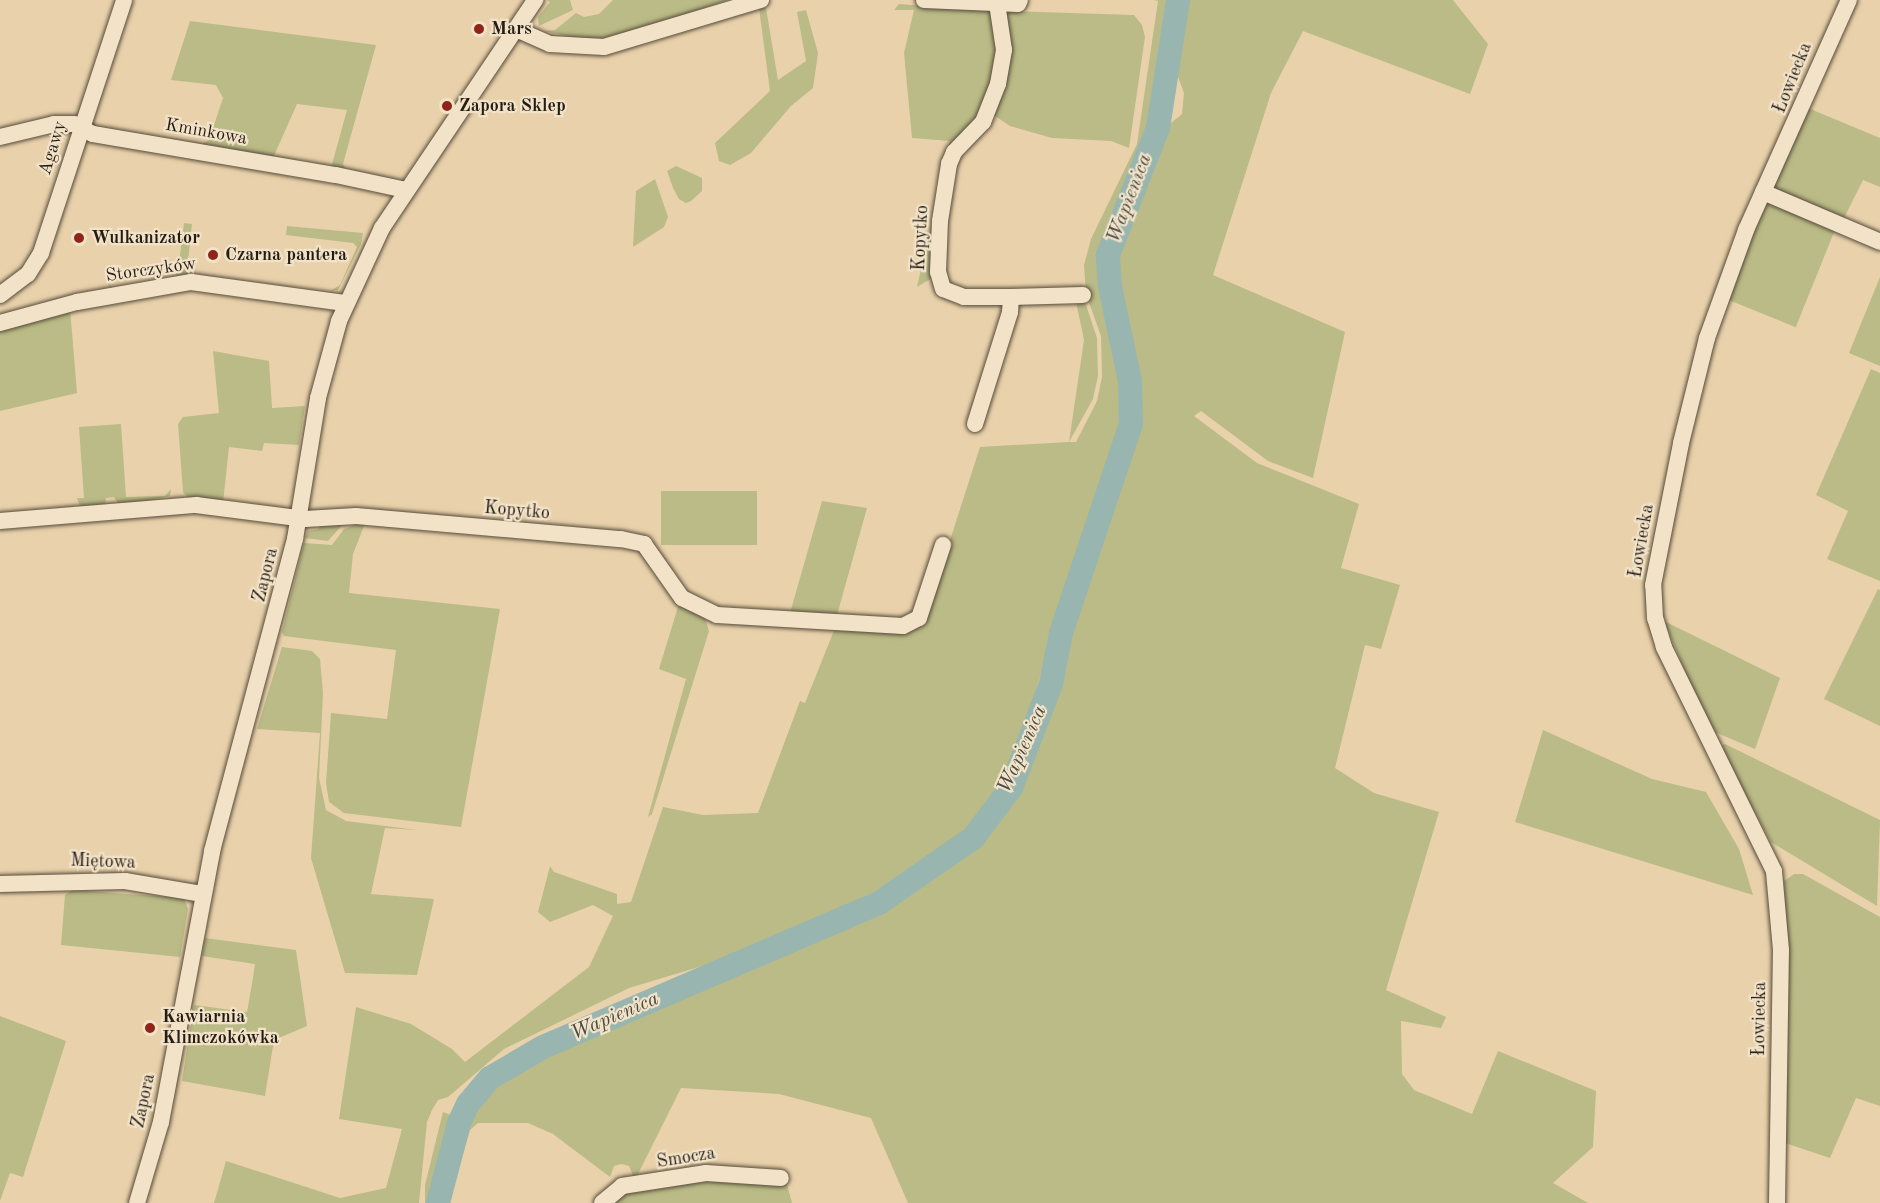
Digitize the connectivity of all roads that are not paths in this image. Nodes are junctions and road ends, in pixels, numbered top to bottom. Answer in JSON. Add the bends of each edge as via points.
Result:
{"nodes":[{"id":1,"x":124,"y":0,"type":"edge"},
{"id":2,"x":535,"y":0,"type":"edge"},
{"id":3,"x":761,"y":0,"type":"edge"},
{"id":4,"x":924,"y":0,"type":"edge"},
{"id":5,"x":1849,"y":0,"type":"edge"},
{"id":6,"x":1019,"y":2,"type":"edge"},
{"id":7,"x":997,"y":3,"type":"junction"},
{"id":8,"x":516,"y":29,"type":"junction"},
{"id":9,"x":80,"y":127,"type":"junction"},
{"id":10,"x":0,"y":137,"type":"edge"},
{"id":11,"x":406,"y":190,"type":"junction"},
{"id":12,"x":1763,"y":192,"type":"junction"},
{"id":13,"x":1880,"y":242,"type":"edge"},
{"id":14,"x":0,"y":295,"type":"edge"},
{"id":15,"x":1083,"y":295,"type":"dead end"},
{"id":16,"x":1011,"y":297,"type":"junction"},
{"id":17,"x":345,"y":303,"type":"junction"},
{"id":18,"x":0,"y":323,"type":"edge"},
{"id":19,"x":975,"y":424,"type":"dead end"},
{"id":20,"x":299,"y":519,"type":"junction"},
{"id":21,"x":0,"y":521,"type":"edge"},
{"id":22,"x":943,"y":545,"type":"dead end"},
{"id":23,"x":0,"y":884,"type":"edge"},
{"id":24,"x":203,"y":894,"type":"junction"},
{"id":25,"x":781,"y":1178,"type":"dead end"},
{"id":26,"x":137,"y":1203,"type":"edge"},
{"id":27,"x":603,"y":1203,"type":"edge"},
{"id":28,"x":1777,"y":1203,"type":"edge"}],
"edges":[{"from":1,"to":9,"type":"street","name":"Agawy"},
{"from":2,"to":8,"type":"street","name":"Zapora"},
{"from":3,"to":8,"type":"street","via":[[611,46],[550,44]]},
{"from":4,"to":7,"type":"street"},
{"from":5,"to":12,"type":"street","name":"Łowiecka"},
{"from":6,"to":7,"type":"street"},
{"from":7,"to":16,"type":"street","name":"Kopytko","via":[[1003,41],[1001,70],[989,113],[949,164],[938,272],[940,285],[952,294]]},
{"from":8,"to":11,"type":"street","name":"Zapora"},
{"from":9,"to":10,"type":"street","name":"Kminkowa","via":[[64,123]]},
{"from":9,"to":11,"type":"street","name":"Kminkowa","via":[[93,134],[336,174]]},
{"from":9,"to":14,"type":"street","name":"Agawy","via":[[36,264]]},
{"from":11,"to":17,"type":"street","name":"Zapora","via":[[368,253]]},
{"from":12,"to":13,"type":"street"},
{"from":12,"to":28,"type":"street","name":"Łowiecka","via":[[1701,359],[1656,560],[1653,604],[1664,647],[1771,860],[1776,878],[1781,950]]},
{"from":15,"to":16,"type":"street","name":"Kopytko"},
{"from":16,"to":19,"type":"street"},
{"from":17,"to":18,"type":"street","name":"Storczyków","via":[[192,282],[77,302]]},
{"from":17,"to":20,"type":"street","name":"Zapora","via":[[322,377]]},
{"from":20,"to":21,"type":"street","name":"Kopytko","via":[[178,505]]},
{"from":20,"to":22,"type":"street","name":"Kopytko","via":[[388,518],[634,541],[651,551],[682,598],[717,615],[903,626],[919,618]]},
{"from":20,"to":24,"type":"street","name":"Zapora"},
{"from":23,"to":24,"type":"street","name":"Miętowa","via":[[125,881]]},
{"from":24,"to":26,"type":"street","name":"Zapora","via":[[161,1122]]},
{"from":25,"to":27,"type":"street","name":"Smocza","via":[[706,1173],[622,1186]]}]}
